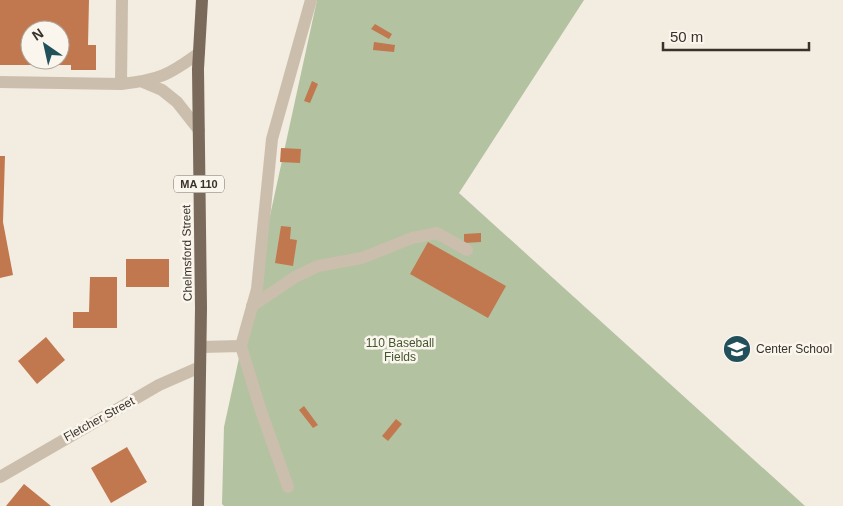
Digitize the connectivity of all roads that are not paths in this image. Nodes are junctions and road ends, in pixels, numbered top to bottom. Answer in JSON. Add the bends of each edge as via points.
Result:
{"nodes":[{"id":1,"x":122,"y":0,"type":"edge"},
{"id":2,"x":202,"y":0,"type":"edge"},
{"id":3,"x":311,"y":0,"type":"edge"},
{"id":4,"x":199,"y":53,"type":"junction"},
{"id":5,"x":0,"y":82,"type":"edge"},
{"id":6,"x":143,"y":82,"type":"junction"},
{"id":7,"x":122,"y":84,"type":"junction"},
{"id":8,"x":199,"y":130,"type":"junction"},
{"id":9,"x":467,"y":250,"type":"dead end"},
{"id":10,"x":252,"y":306,"type":"junction"},
{"id":11,"x":241,"y":346,"type":"junction"},
{"id":12,"x":200,"y":347,"type":"junction"},
{"id":13,"x":200,"y":367,"type":"junction"},
{"id":14,"x":0,"y":477,"type":"edge"},
{"id":15,"x":288,"y":487,"type":"dead end"},
{"id":16,"x":198,"y":506,"type":"edge"}],
"edges":[{"from":1,"to":7,"type":"street"},
{"from":2,"to":4,"type":"main road","name":"Chelmsford Street","number":"MA 110"},
{"from":3,"to":10,"type":"street","via":[[272,138],[257,289]]},
{"from":4,"to":6,"type":"street","via":[[162,77]]},
{"from":4,"to":8,"type":"main road","name":"Chelmsford Street","number":"MA 110"},
{"from":5,"to":7,"type":"street"},
{"from":6,"to":7,"type":"street"},
{"from":6,"to":8,"type":"street","via":[[162,90],[177,102]]},
{"from":8,"to":12,"type":"main road","name":"Chelmsford Street","number":"MA 110"},
{"from":9,"to":10,"type":"street","via":[[437,233],[412,238],[362,258],[318,266],[295,277]]},
{"from":10,"to":11,"type":"street"},
{"from":11,"to":12,"type":"street"},
{"from":11,"to":15,"type":"street"},
{"from":12,"to":13,"type":"main road","name":"Chelmsford Street","number":"MA 110"},
{"from":13,"to":14,"type":"street","name":"Fletcher Street","via":[[159,385]]},
{"from":13,"to":16,"type":"main road","name":"Chelmsford Street","number":"MA 110"}]}
